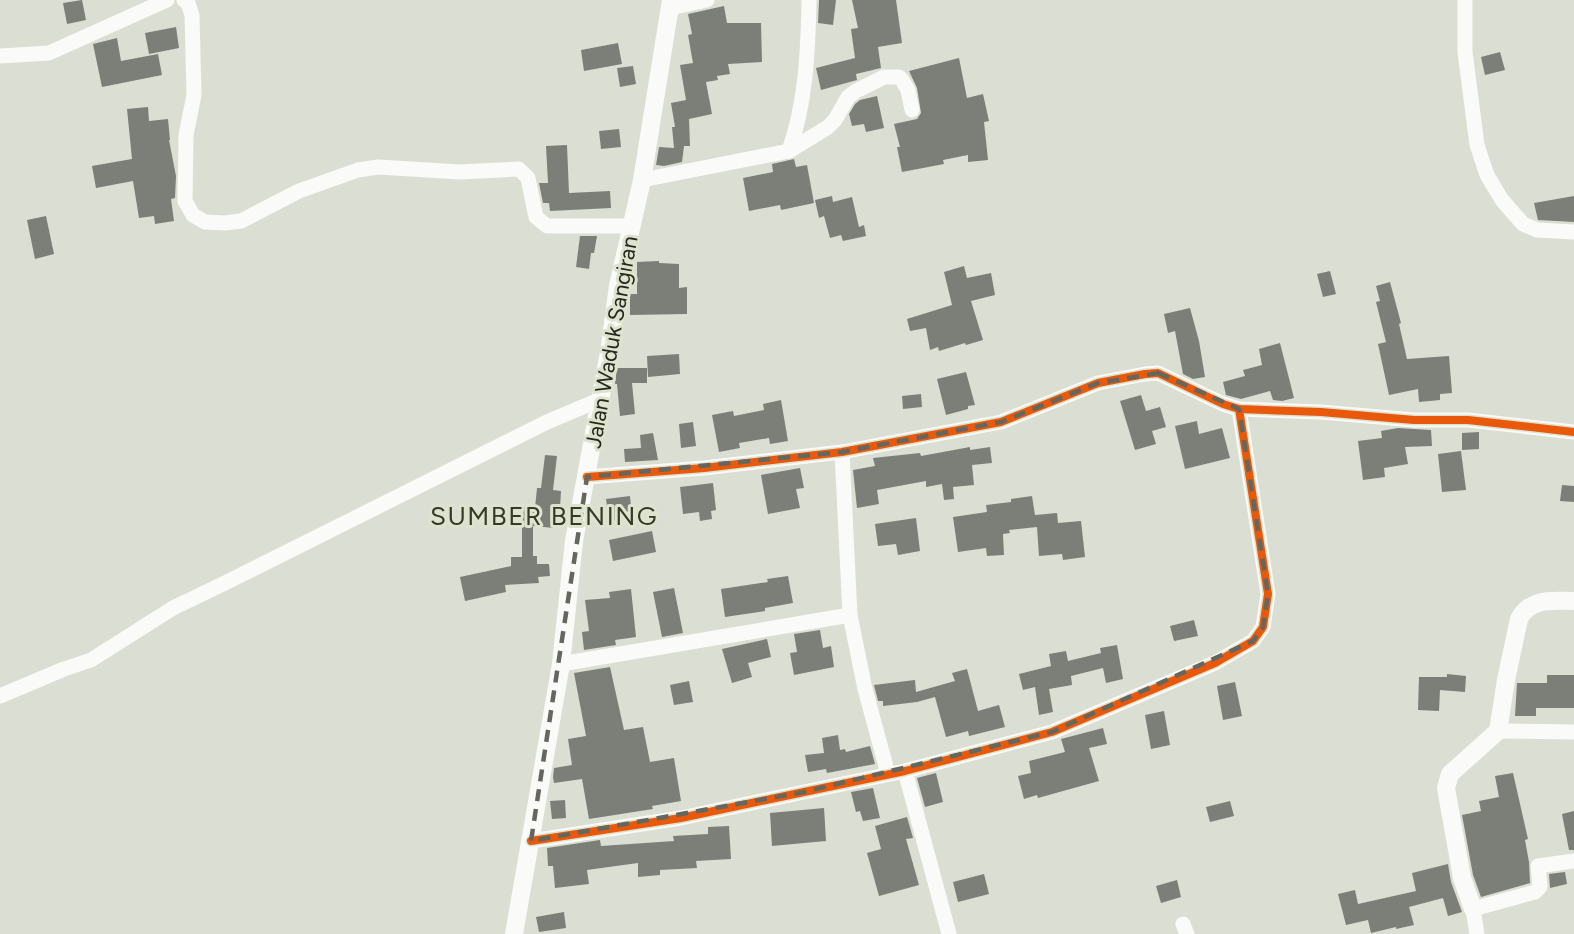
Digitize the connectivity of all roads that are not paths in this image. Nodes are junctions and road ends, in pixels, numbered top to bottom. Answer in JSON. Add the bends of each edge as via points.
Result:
{"nodes":[{"id":1,"x":167,"y":0,"type":"edge"},
{"id":2,"x":184,"y":0,"type":"edge"},
{"id":3,"x":707,"y":0,"type":"edge"},
{"id":4,"x":809,"y":0,"type":"edge"},
{"id":5,"x":1466,"y":0,"type":"edge"},
{"id":6,"x":670,"y":4,"type":"edge"},
{"id":7,"x":0,"y":56,"type":"edge"},
{"id":8,"x":912,"y":110,"type":"dead end"},
{"id":9,"x":789,"y":151,"type":"junction"},
{"id":10,"x":642,"y":180,"type":"junction"},
{"id":11,"x":631,"y":226,"type":"junction"},
{"id":12,"x":1574,"y":232,"type":"edge"},
{"id":13,"x":599,"y":400,"type":"junction"},
{"id":14,"x":1239,"y":409,"type":"junction"},
{"id":15,"x":1574,"y":432,"type":"edge"},
{"id":16,"x":842,"y":452,"type":"junction"},
{"id":17,"x":587,"y":477,"type":"junction"},
{"id":18,"x":1574,"y":601,"type":"edge"},
{"id":19,"x":850,"y":615,"type":"junction"},
{"id":20,"x":561,"y":664,"type":"junction"},
{"id":21,"x":0,"y":696,"type":"edge"},
{"id":22,"x":1498,"y":730,"type":"junction"},
{"id":23,"x":1574,"y":732,"type":"edge"},
{"id":24,"x":905,"y":771,"type":"junction"},
{"id":25,"x":888,"y":774,"type":"junction"},
{"id":26,"x":531,"y":841,"type":"junction"},
{"id":27,"x":1574,"y":861,"type":"edge"},
{"id":28,"x":1473,"y":909,"type":"junction"},
{"id":29,"x":514,"y":934,"type":"edge"},
{"id":30,"x":949,"y":934,"type":"edge"},
{"id":31,"x":1477,"y":934,"type":"edge"}],
"edges":[{"from":1,"to":7,"type":"street","via":[[49,53]]},
{"from":2,"to":11,"type":"street","via":[[192,15],[194,95],[186,135],[185,201],[193,215],[205,222],[241,221],[326,180],[378,167],[460,172],[519,169],[528,178],[536,217],[547,226]]},
{"from":3,"to":6,"type":"street"},
{"from":4,"to":9,"type":"street","via":[[804,94]]},
{"from":5,"to":12,"type":"street","via":[[1465,52],[1477,145],[1487,175],[1523,224],[1537,230]]},
{"from":6,"to":10,"type":"street","name":"Jalan Waduk Sangiran"},
{"from":8,"to":9,"type":"street","via":[[902,80],[884,77],[856,91],[836,120]]},
{"from":9,"to":10,"type":"street"},
{"from":10,"to":11,"type":"street","name":"Jalan Waduk Sangiran"},
{"from":11,"to":13,"type":"street","name":"Jalan Waduk Sangiran"},
{"from":13,"to":17,"type":"street","name":"Jalan Waduk Sangiran"},
{"from":13,"to":21,"type":"street","via":[[186,600],[91,660]]},
{"from":14,"to":15,"type":"street","via":[[1468,420]]},
{"from":14,"to":16,"type":"street","via":[[1158,373],[1145,374],[1098,383],[1001,422]]},
{"from":14,"to":24,"type":"street","via":[[1268,594],[1263,627],[1253,641],[1215,663],[1052,732]]},
{"from":16,"to":17,"type":"street"},
{"from":16,"to":19,"type":"street"},
{"from":17,"to":20,"type":"street","name":"Jalan Waduk Sangiran","via":[[574,541]]},
{"from":18,"to":22,"type":"street","via":[[1539,602],[1523,611]]},
{"from":19,"to":20,"type":"street"},
{"from":19,"to":25,"type":"street"},
{"from":20,"to":26,"type":"street","name":"Jalan Waduk Sangiran"},
{"from":22,"to":23,"type":"street"},
{"from":22,"to":28,"type":"street","via":[[1450,774],[1446,788],[1462,878]]},
{"from":24,"to":25,"type":"street"},
{"from":24,"to":30,"type":"street"},
{"from":25,"to":26,"type":"street","via":[[681,818]]},
{"from":26,"to":29,"type":"street","name":"Jalan Waduk Sangiran"},
{"from":27,"to":28,"type":"street","via":[[1538,866],[1540,887],[1535,892]]},
{"from":28,"to":31,"type":"street"}]}
